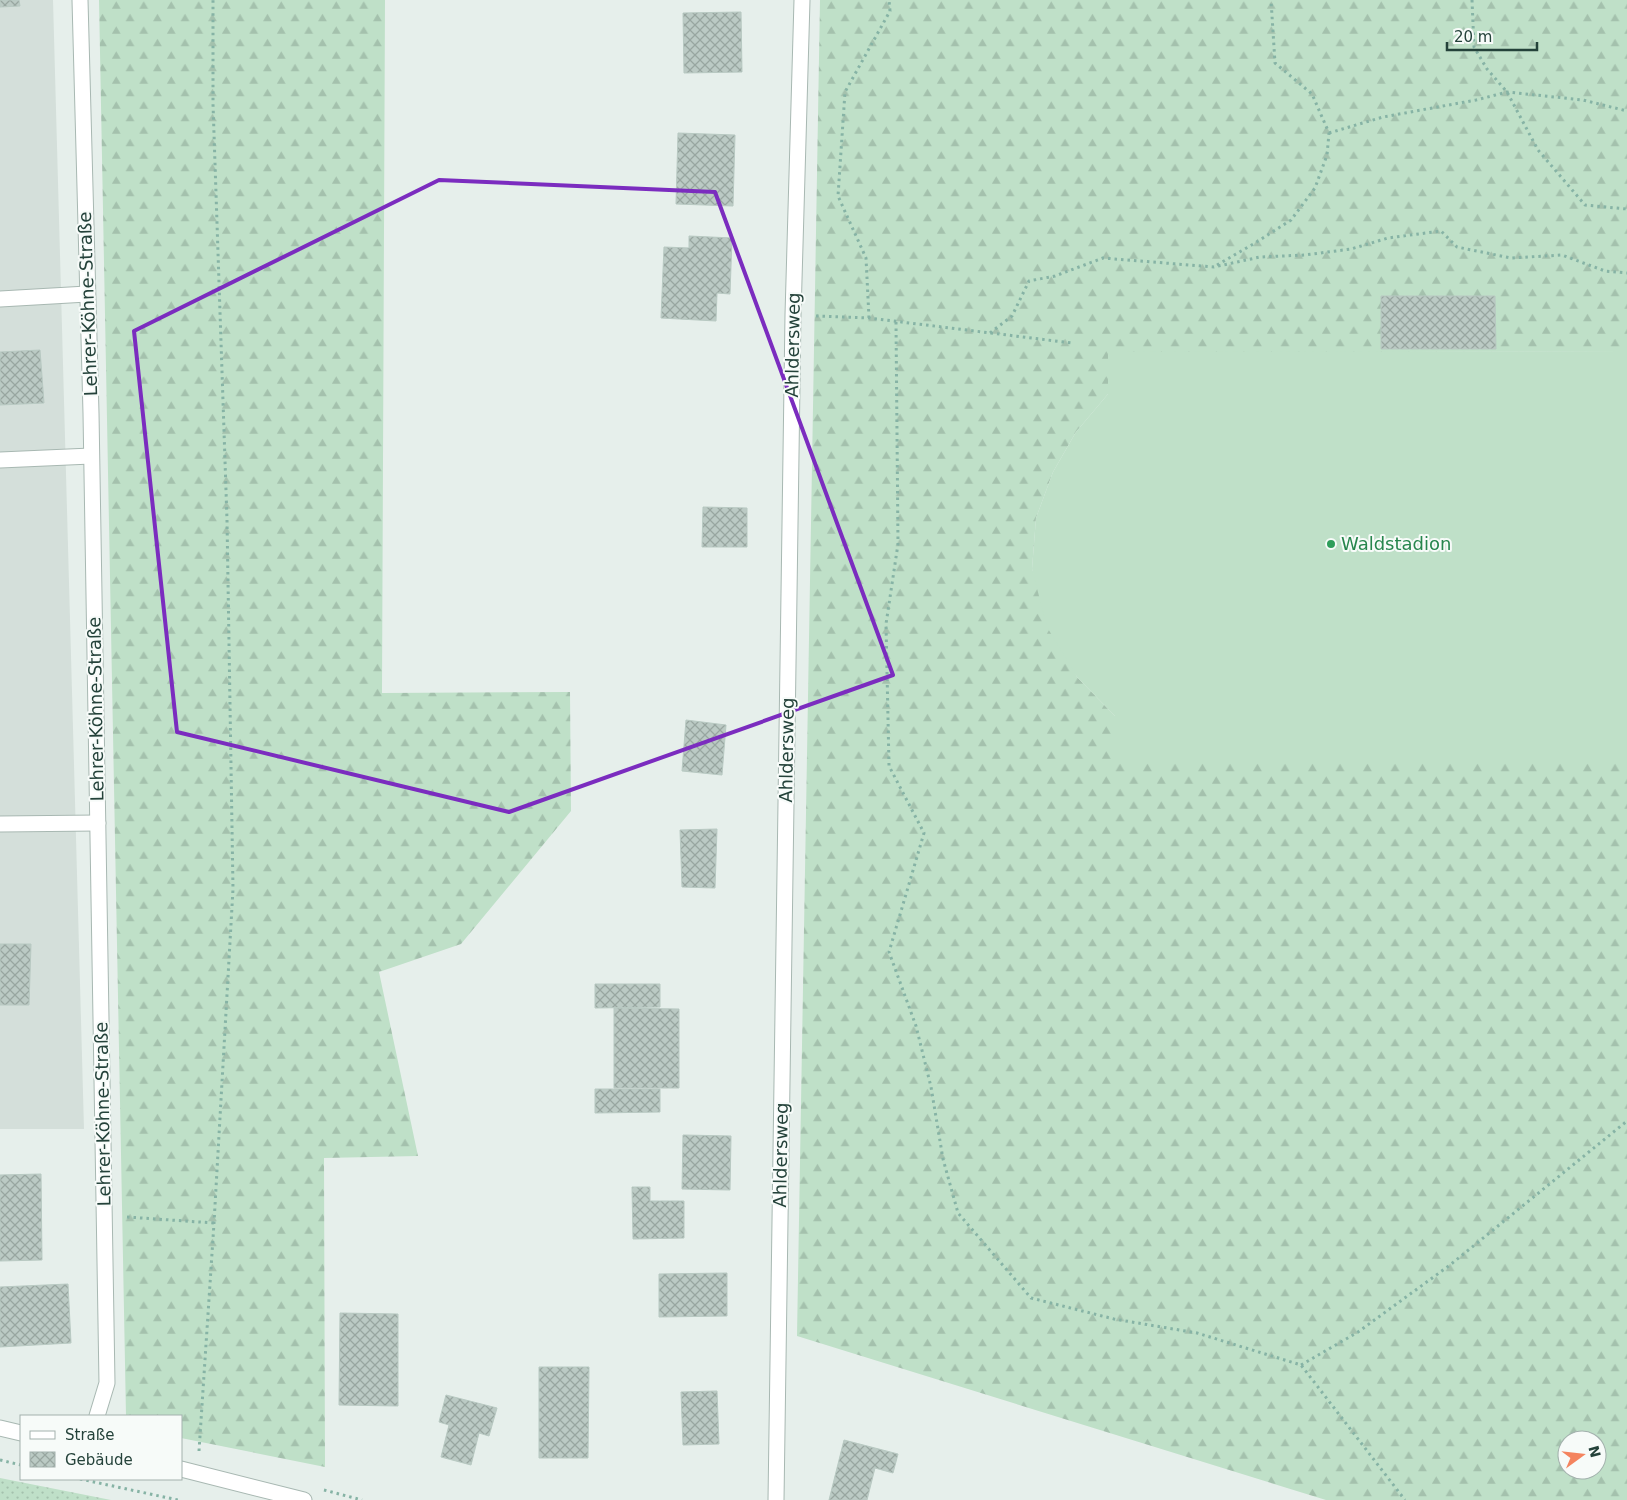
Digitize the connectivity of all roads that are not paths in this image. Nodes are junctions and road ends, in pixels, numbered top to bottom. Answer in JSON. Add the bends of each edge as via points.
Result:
{"nodes":[{"id":1,"x":80,"y":0,"type":"edge"},
{"id":2,"x":802,"y":0,"type":"edge"},
{"id":3,"x":87,"y":294,"type":"junction"},
{"id":4,"x":0,"y":299,"type":"edge"},
{"id":5,"x":91,"y":456,"type":"junction"},
{"id":6,"x":0,"y":460,"type":"edge"},
{"id":7,"x":98,"y":823,"type":"junction"},
{"id":8,"x":0,"y":824,"type":"edge"},
{"id":9,"x":97,"y":1415,"type":"edge"},
{"id":10,"x":0,"y":1428,"type":"edge"},
{"id":11,"x":20,"y":1433,"type":"edge"},
{"id":12,"x":182,"y":1469,"type":"edge"},
{"id":13,"x":263,"y":1495,"type":"edge"},
{"id":14,"x":304,"y":1500,"type":"edge"},
{"id":15,"x":776,"y":1500,"type":"edge"}],
"edges":[{"from":1,"to":3,"type":"street","name":"Lehrer-Köhne-Straße"},
{"from":2,"to":15,"type":"street","name":"Ahldersweg","via":[[793,315]]},
{"from":3,"to":4,"type":"street"},
{"from":3,"to":5,"type":"street","name":"Lehrer-Köhne-Straße"},
{"from":5,"to":6,"type":"street"},
{"from":5,"to":7,"type":"street","name":"Lehrer-Köhne-Straße"},
{"from":7,"to":8,"type":"street"},
{"from":7,"to":9,"type":"street","name":"Lehrer-Köhne-Straße","via":[[106,1384]]},
{"from":10,"to":11,"type":"street"},
{"from":12,"to":13,"type":"street"},
{"from":13,"to":14,"type":"street"}]}
